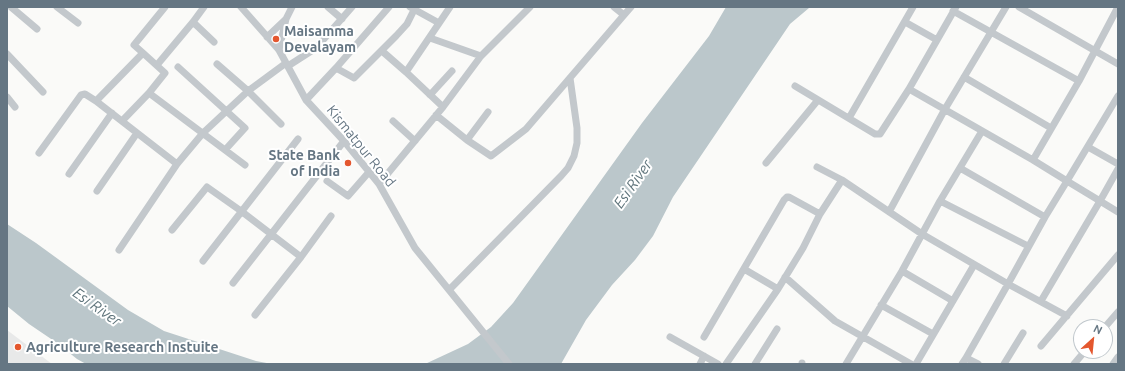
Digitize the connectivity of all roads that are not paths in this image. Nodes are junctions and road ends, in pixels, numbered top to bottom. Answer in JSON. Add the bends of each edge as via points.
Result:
{"nodes":[{"id":1,"x":11,"y":7,"type":"edge"},
{"id":2,"x":57,"y":7,"type":"edge"},
{"id":3,"x":165,"y":7,"type":"edge"},
{"id":4,"x":204,"y":7,"type":"edge"},
{"id":5,"x":243,"y":7,"type":"edge"},
{"id":6,"x":292,"y":7,"type":"edge"},
{"id":7,"x":328,"y":7,"type":"edge"},
{"id":8,"x":352,"y":7,"type":"edge"},
{"id":9,"x":389,"y":7,"type":"edge"},
{"id":10,"x":450,"y":7,"type":"edge"},
{"id":11,"x":530,"y":7,"type":"edge"},
{"id":12,"x":614,"y":7,"type":"edge"},
{"id":13,"x":631,"y":7,"type":"edge"},
{"id":14,"x":913,"y":7,"type":"edge"},
{"id":15,"x":1006,"y":7,"type":"edge"},
{"id":16,"x":1019,"y":7,"type":"edge"},
{"id":17,"x":1118,"y":7,"type":"edge"},
{"id":18,"x":412,"y":8,"type":"edge"},
{"id":19,"x":954,"y":9,"type":"edge"},
{"id":20,"x":624,"y":14,"type":"junction"},
{"id":21,"x":286,"y":19,"type":"junction"},
{"id":22,"x":342,"y":19,"type":"junction"},
{"id":23,"x":193,"y":22,"type":"junction"},
{"id":24,"x":905,"y":22,"type":"junction"},
{"id":25,"x":78,"y":23,"type":"dead end"},
{"id":26,"x":439,"y":23,"type":"junction"},
{"id":27,"x":37,"y":29,"type":"dead end"},
{"id":28,"x":991,"y":32,"type":"junction"},
{"id":29,"x":267,"y":37,"type":"junction"},
{"id":30,"x":430,"y":38,"type":"junction"},
{"id":31,"x":937,"y":40,"type":"junction"},
{"id":32,"x":214,"y":42,"type":"dead end"},
{"id":33,"x":278,"y":50,"type":"junction"},
{"id":34,"x":382,"y":51,"type":"junction"},
{"id":35,"x":1094,"y":51,"type":"junction"},
{"id":36,"x":143,"y":53,"type":"junction"},
{"id":37,"x":7,"y":54,"type":"edge"},
{"id":38,"x":481,"y":56,"type":"junction"},
{"id":39,"x":217,"y":64,"type":"dead end"},
{"id":40,"x":287,"y":64,"type":"junction"},
{"id":41,"x":1118,"y":64,"type":"edge"},
{"id":42,"x":157,"y":65,"type":"junction"},
{"id":43,"x":178,"y":67,"type":"dead end"},
{"id":44,"x":336,"y":68,"type":"junction"},
{"id":45,"x":452,"y":71,"type":"dead end"},
{"id":46,"x":406,"y":72,"type":"junction"},
{"id":47,"x":964,"y":77,"type":"junction"},
{"id":48,"x":570,"y":78,"type":"junction"},
{"id":49,"x":1079,"y":81,"type":"junction"},
{"id":50,"x":795,"y":86,"type":"dead end"},
{"id":51,"x":909,"y":89,"type":"junction"},
{"id":52,"x":248,"y":91,"type":"junction"},
{"id":53,"x":43,"y":92,"type":"dead end"},
{"id":54,"x":149,"y":93,"type":"junction"},
{"id":55,"x":430,"y":95,"type":"junction"},
{"id":56,"x":1118,"y":96,"type":"edge"},
{"id":57,"x":7,"y":97,"type":"edge"},
{"id":58,"x":306,"y":100,"type":"junction"},
{"id":59,"x":818,"y":100,"type":"junction"},
{"id":60,"x":96,"y":101,"type":"junction"},
{"id":61,"x":15,"y":107,"type":"dead end"},
{"id":62,"x":442,"y":107,"type":"junction"},
{"id":63,"x":945,"y":109,"type":"junction"},
{"id":64,"x":227,"y":111,"type":"junction"},
{"id":65,"x":488,"y":112,"type":"dead end"},
{"id":66,"x":112,"y":113,"type":"junction"},
{"id":67,"x":436,"y":115,"type":"junction"},
{"id":68,"x":849,"y":118,"type":"junction"},
{"id":69,"x":122,"y":121,"type":"junction"},
{"id":70,"x":393,"y":121,"type":"dead end"},
{"id":71,"x":281,"y":124,"type":"dead end"},
{"id":72,"x":1052,"y":128,"type":"junction"},
{"id":73,"x":982,"y":131,"type":"junction"},
{"id":74,"x":137,"y":133,"type":"junction"},
{"id":75,"x":203,"y":133,"type":"junction"},
{"id":76,"x":298,"y":140,"type":"dead end"},
{"id":77,"x":467,"y":140,"type":"junction"},
{"id":78,"x":344,"y":141,"type":"junction"},
{"id":79,"x":415,"y":141,"type":"junction"},
{"id":80,"x":1088,"y":147,"type":"junction"},
{"id":81,"x":226,"y":150,"type":"junction"},
{"id":82,"x":39,"y":153,"type":"dead end"},
{"id":83,"x":1033,"y":160,"type":"junction"},
{"id":84,"x":766,"y":162,"type":"dead end"},
{"id":85,"x":177,"y":164,"type":"junction"},
{"id":86,"x":1118,"y":164,"type":"edge"},
{"id":87,"x":245,"y":166,"type":"dead end"},
{"id":88,"x":817,"y":167,"type":"dead end"},
{"id":89,"x":960,"y":168,"type":"junction"},
{"id":90,"x":1118,"y":169,"type":"edge"},
{"id":91,"x":369,"y":172,"type":"junction"},
{"id":92,"x":69,"y":174,"type":"dead end"},
{"id":93,"x":842,"y":180,"type":"junction"},
{"id":94,"x":327,"y":181,"type":"dead end"},
{"id":95,"x":1067,"y":181,"type":"junction"},
{"id":96,"x":379,"y":184,"type":"junction"},
{"id":97,"x":97,"y":191,"type":"dead end"},
{"id":98,"x":940,"y":201,"type":"junction"},
{"id":99,"x":1100,"y":201,"type":"junction"},
{"id":100,"x":241,"y":210,"type":"junction"},
{"id":101,"x":889,"y":212,"type":"junction"},
{"id":102,"x":1118,"y":212,"type":"edge"},
{"id":103,"x":820,"y":214,"type":"junction"},
{"id":104,"x":331,"y":216,"type":"dead end"},
{"id":105,"x":1045,"y":217,"type":"junction"},
{"id":106,"x":172,"y":230,"type":"dead end"},
{"id":107,"x":271,"y":234,"type":"junction"},
{"id":108,"x":922,"y":234,"type":"junction"},
{"id":109,"x":1028,"y":246,"type":"junction"},
{"id":110,"x":119,"y":250,"type":"dead end"},
{"id":111,"x":1118,"y":255,"type":"edge"},
{"id":112,"x":300,"y":257,"type":"junction"},
{"id":113,"x":203,"y":261,"type":"dead end"},
{"id":114,"x":974,"y":265,"type":"junction"},
{"id":115,"x":744,"y":269,"type":"junction"},
{"id":116,"x":902,"y":271,"type":"junction"},
{"id":117,"x":785,"y":277,"type":"junction"},
{"id":118,"x":232,"y":283,"type":"dead end"},
{"id":119,"x":1008,"y":284,"type":"junction"},
{"id":120,"x":778,"y":289,"type":"junction"},
{"id":121,"x":449,"y":290,"type":"junction"},
{"id":122,"x":953,"y":301,"type":"junction"},
{"id":123,"x":1041,"y":301,"type":"junction"},
{"id":124,"x":881,"y":305,"type":"junction"},
{"id":125,"x":255,"y":315,"type":"dead end"},
{"id":126,"x":1067,"y":316,"type":"junction"},
{"id":127,"x":777,"y":329,"type":"dead end"},
{"id":128,"x":1023,"y":333,"type":"dead end"},
{"id":129,"x":933,"y":334,"type":"junction"},
{"id":130,"x":670,"y":337,"type":"dead end"},
{"id":131,"x":704,"y":337,"type":"dead end"},
{"id":132,"x":863,"y":337,"type":"junction"},
{"id":133,"x":1041,"y":346,"type":"dead end"},
{"id":134,"x":704,"y":356,"type":"junction"},
{"id":135,"x":1118,"y":357,"type":"edge"},
{"id":136,"x":964,"y":361,"type":"edge"},
{"id":137,"x":509,"y":364,"type":"edge"},
{"id":138,"x":700,"y":364,"type":"edge"},
{"id":139,"x":718,"y":364,"type":"edge"},
{"id":140,"x":726,"y":364,"type":"edge"},
{"id":141,"x":755,"y":364,"type":"edge"},
{"id":142,"x":846,"y":364,"type":"edge"},
{"id":143,"x":911,"y":364,"type":"edge"},
{"id":144,"x":916,"y":364,"type":"edge"},
{"id":145,"x":978,"y":364,"type":"edge"},
{"id":146,"x":1004,"y":364,"type":"edge"},
{"id":147,"x":1113,"y":364,"type":"edge"}],
"edges":[{"from":1,"to":27,"type":"street"},
{"from":2,"to":25,"type":"street"},
{"from":3,"to":36,"type":"street","via":[[134,45]]},
{"from":4,"to":23,"type":"street"},
{"from":5,"to":29,"type":"street","name":"Kismatpur Road"},
{"from":6,"to":21,"type":"street"},
{"from":7,"to":22,"type":"street"},
{"from":8,"to":22,"type":"street"},
{"from":9,"to":44,"type":"street"},
{"from":10,"to":26,"type":"street"},
{"from":11,"to":38,"type":"street"},
{"from":12,"to":20,"type":"street"},
{"from":13,"to":20,"type":"street"},
{"from":14,"to":24,"type":"street"},
{"from":15,"to":28,"type":"street"},
{"from":16,"to":35,"type":"street"},
{"from":17,"to":35,"type":"street"},
{"from":18,"to":26,"type":"street"},
{"from":18,"to":34,"type":"street","via":[[407,24]]},
{"from":19,"to":28,"type":"street"},
{"from":19,"to":31,"type":"street"},
{"from":20,"to":48,"type":"street"},
{"from":21,"to":29,"type":"street"},
{"from":21,"to":33,"type":"street"},
{"from":22,"to":40,"type":"street","via":[[316,48]]},
{"from":23,"to":32,"type":"street"},
{"from":23,"to":42,"type":"street"},
{"from":24,"to":31,"type":"street"},
{"from":24,"to":68,"type":"street"},
{"from":26,"to":30,"type":"street"},
{"from":28,"to":47,"type":"street"},
{"from":28,"to":49,"type":"street"},
{"from":29,"to":33,"type":"street","name":"Kismatpur Road"},
{"from":30,"to":38,"type":"street"},
{"from":30,"to":46,"type":"street"},
{"from":31,"to":51,"type":"street"},
{"from":33,"to":40,"type":"street","name":"Kismatpur Road"},
{"from":34,"to":44,"type":"street","via":[[354,78]]},
{"from":34,"to":46,"type":"street"},
{"from":35,"to":41,"type":"street"},
{"from":35,"to":49,"type":"street"},
{"from":36,"to":42,"type":"street"},
{"from":36,"to":60,"type":"street"},
{"from":37,"to":53,"type":"street"},
{"from":38,"to":62,"type":"street"},
{"from":39,"to":52,"type":"street"},
{"from":40,"to":52,"type":"street"},
{"from":40,"to":58,"type":"street","name":"Kismatpur Road"},
{"from":42,"to":54,"type":"street","via":[[165,72]]},
{"from":43,"to":64,"type":"street"},
{"from":44,"to":58,"type":"street"},
{"from":45,"to":55,"type":"street"},
{"from":46,"to":55,"type":"street"},
{"from":47,"to":63,"type":"street"},
{"from":47,"to":72,"type":"street"},
{"from":48,"to":77,"type":"street","via":[[526,129],[490,156]]},
{"from":48,"to":121,"type":"street","via":[[577,143],[568,168]]},
{"from":49,"to":72,"type":"street"},
{"from":50,"to":59,"type":"street"},
{"from":51,"to":63,"type":"street"},
{"from":51,"to":68,"type":"street","via":[[880,134],[875,134]]},
{"from":52,"to":64,"type":"street"},
{"from":52,"to":71,"type":"street"},
{"from":54,"to":69,"type":"street"},
{"from":54,"to":75,"type":"street"},
{"from":55,"to":62,"type":"street"},
{"from":56,"to":80,"type":"street"},
{"from":57,"to":61,"type":"street"},
{"from":58,"to":78,"type":"street","name":"Kismatpur Road"},
{"from":59,"to":68,"type":"street"},
{"from":59,"to":84,"type":"street"},
{"from":60,"to":66,"type":"street"},
{"from":60,"to":82,"type":"street","via":[[85,94],[81,95]]},
{"from":62,"to":67,"type":"street"},
{"from":63,"to":73,"type":"street"},
{"from":63,"to":101,"type":"street"},
{"from":64,"to":75,"type":"street"},
{"from":64,"to":81,"type":"street","via":[[245,128]]},
{"from":65,"to":77,"type":"street"},
{"from":66,"to":69,"type":"street"},
{"from":66,"to":92,"type":"street"},
{"from":67,"to":77,"type":"street"},
{"from":67,"to":79,"type":"street"},
{"from":69,"to":74,"type":"street"},
{"from":70,"to":79,"type":"street"},
{"from":72,"to":83,"type":"street"},
{"from":73,"to":83,"type":"street"},
{"from":73,"to":89,"type":"street"},
{"from":74,"to":85,"type":"street"},
{"from":74,"to":97,"type":"street"},
{"from":75,"to":81,"type":"street"},
{"from":75,"to":85,"type":"street"},
{"from":76,"to":100,"type":"street"},
{"from":78,"to":91,"type":"street","name":"Kismatpur Road"},
{"from":78,"to":107,"type":"street"},
{"from":79,"to":96,"type":"street"},
{"from":80,"to":86,"type":"street"},
{"from":80,"to":95,"type":"street"},
{"from":81,"to":87,"type":"street"},
{"from":83,"to":95,"type":"street"},
{"from":85,"to":110,"type":"street"},
{"from":88,"to":93,"type":"street"},
{"from":89,"to":98,"type":"street"},
{"from":89,"to":105,"type":"street"},
{"from":90,"to":99,"type":"street"},
{"from":91,"to":94,"type":"street","via":[[348,196]]},
{"from":91,"to":96,"type":"street","name":"Kismatpur Road"},
{"from":93,"to":101,"type":"street"},
{"from":93,"to":103,"type":"street"},
{"from":95,"to":99,"type":"street"},
{"from":95,"to":105,"type":"street"},
{"from":96,"to":121,"type":"street","name":"Kismatpur Road","via":[[415,248]]},
{"from":98,"to":108,"type":"street"},
{"from":98,"to":109,"type":"street"},
{"from":99,"to":102,"type":"street"},
{"from":99,"to":123,"type":"street"},
{"from":100,"to":106,"type":"street","via":[[207,187]]},
{"from":100,"to":107,"type":"street"},
{"from":100,"to":113,"type":"street"},
{"from":101,"to":108,"type":"street"},
{"from":103,"to":115,"type":"street","via":[[787,197]]},
{"from":103,"to":117,"type":"street"},
{"from":104,"to":112,"type":"street"},
{"from":105,"to":109,"type":"street"},
{"from":107,"to":112,"type":"street"},
{"from":107,"to":118,"type":"street"},
{"from":108,"to":114,"type":"street"},
{"from":108,"to":116,"type":"street"},
{"from":109,"to":119,"type":"street"},
{"from":111,"to":126,"type":"street"},
{"from":112,"to":125,"type":"street"},
{"from":114,"to":119,"type":"street"},
{"from":114,"to":122,"type":"street"},
{"from":115,"to":120,"type":"street"},
{"from":115,"to":131,"type":"street"},
{"from":116,"to":122,"type":"street"},
{"from":116,"to":124,"type":"street"},
{"from":117,"to":120,"type":"street"},
{"from":117,"to":132,"type":"street","via":[[835,321]]},
{"from":119,"to":123,"type":"street"},
{"from":119,"to":136,"type":"street"},
{"from":120,"to":140,"type":"street"},
{"from":121,"to":137,"type":"street","name":"Kismatpur Road"},
{"from":122,"to":129,"type":"street"},
{"from":123,"to":126,"type":"street"},
{"from":124,"to":129,"type":"street"},
{"from":124,"to":132,"type":"street"},
{"from":126,"to":133,"type":"street"},
{"from":127,"to":141,"type":"street"},
{"from":128,"to":146,"type":"street"},
{"from":129,"to":144,"type":"street"},
{"from":130,"to":134,"type":"street"},
{"from":132,"to":142,"type":"street"},
{"from":132,"to":143,"type":"street"},
{"from":134,"to":138,"type":"street"},
{"from":134,"to":139,"type":"street"},
{"from":135,"to":147,"type":"street"},
{"from":136,"to":145,"type":"street"}]}
